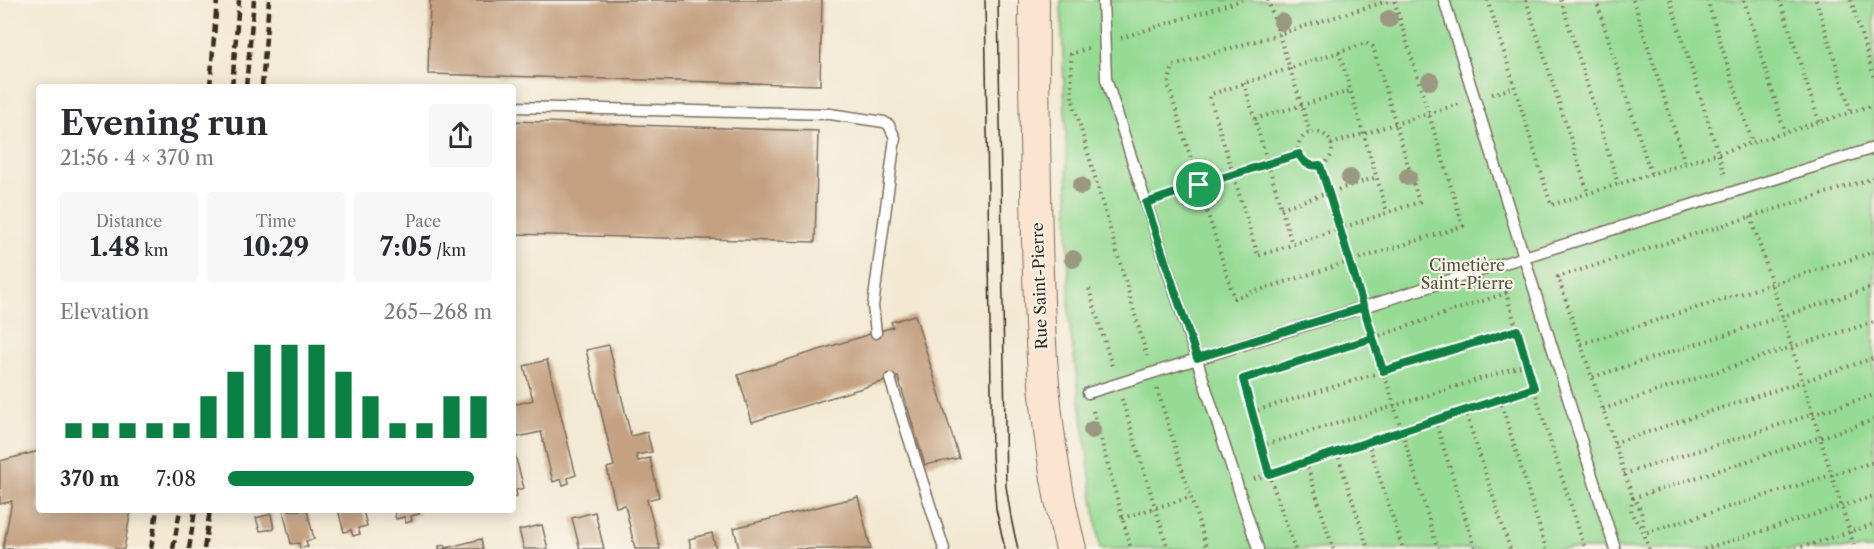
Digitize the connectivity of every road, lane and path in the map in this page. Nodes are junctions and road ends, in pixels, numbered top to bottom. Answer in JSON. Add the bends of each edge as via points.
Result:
{"nodes":[{"id":1,"x":1103,"y":0,"type":"edge"},
{"id":2,"x":1242,"y":0,"type":"edge"},
{"id":3,"x":1268,"y":0,"type":"edge"},
{"id":4,"x":1393,"y":0,"type":"edge"},
{"id":5,"x":1444,"y":0,"type":"edge"},
{"id":6,"x":1488,"y":0,"type":"edge"},
{"id":7,"x":1526,"y":0,"type":"edge"},
{"id":8,"x":1561,"y":0,"type":"edge"},
{"id":9,"x":1596,"y":0,"type":"edge"},
{"id":10,"x":1633,"y":0,"type":"edge"},
{"id":11,"x":1670,"y":0,"type":"edge"},
{"id":12,"x":1707,"y":0,"type":"edge"},
{"id":13,"x":1744,"y":0,"type":"edge"},
{"id":14,"x":1780,"y":0,"type":"edge"},
{"id":15,"x":1816,"y":0,"type":"edge"},
{"id":16,"x":1851,"y":0,"type":"edge"},
{"id":17,"x":1032,"y":7,"type":"edge"},
{"id":18,"x":1279,"y":34,"type":"junction"},
{"id":19,"x":1105,"y":44,"type":"junction"},
{"id":20,"x":1338,"y":52,"type":"junction"},
{"id":21,"x":1290,"y":68,"type":"junction"},
{"id":22,"x":1874,"y":78,"type":"edge"},
{"id":23,"x":1244,"y":83,"type":"junction"},
{"id":24,"x":1350,"y":91,"type":"junction"},
{"id":25,"x":1874,"y":105,"type":"edge"},
{"id":26,"x":1301,"y":106,"type":"junction"},
{"id":27,"x":516,"y":107,"type":"edge"},
{"id":28,"x":1851,"y":112,"type":"junction"},
{"id":29,"x":1255,"y":119,"type":"junction"},
{"id":30,"x":1819,"y":122,"type":"junction"},
{"id":31,"x":1396,"y":124,"type":"junction"},
{"id":32,"x":1310,"y":132,"type":"junction"},
{"id":33,"x":1785,"y":132,"type":"junction"},
{"id":34,"x":1363,"y":133,"type":"junction"},
{"id":35,"x":1752,"y":142,"type":"junction"},
{"id":36,"x":1331,"y":144,"type":"junction"},
{"id":37,"x":1874,"y":148,"type":"edge"},
{"id":38,"x":1718,"y":153,"type":"junction"},
{"id":39,"x":1299,"y":154,"type":"junction"},
{"id":40,"x":1685,"y":163,"type":"junction"},
{"id":41,"x":1268,"y":164,"type":"junction"},
{"id":42,"x":1320,"y":165,"type":"junction"},
{"id":43,"x":1233,"y":174,"type":"junction"},
{"id":44,"x":1651,"y":174,"type":"junction"},
{"id":45,"x":1377,"y":177,"type":"junction"},
{"id":46,"x":1874,"y":178,"type":"edge"},
{"id":47,"x":1618,"y":184,"type":"junction"},
{"id":48,"x":1199,"y":185,"type":"junction"},
{"id":49,"x":1329,"y":192,"type":"junction"},
{"id":50,"x":1731,"y":193,"type":"junction"},
{"id":51,"x":1588,"y":194,"type":"junction"},
{"id":52,"x":1146,"y":203,"type":"junction"},
{"id":53,"x":1281,"y":207,"type":"junction"},
{"id":54,"x":1387,"y":212,"type":"junction"},
{"id":55,"x":1751,"y":217,"type":"junction"},
{"id":56,"x":1340,"y":228,"type":"junction"},
{"id":57,"x":1292,"y":244,"type":"junction"},
{"id":58,"x":1874,"y":252,"type":"edge"},
{"id":59,"x":1526,"y":257,"type":"junction"},
{"id":60,"x":1350,"y":261,"type":"junction"},
{"id":61,"x":1772,"y":284,"type":"junction"},
{"id":62,"x":1874,"y":287,"type":"edge"},
{"id":63,"x":1089,"y":290,"type":"dead end"},
{"id":64,"x":1364,"y":307,"type":"junction"},
{"id":65,"x":1782,"y":316,"type":"junction"},
{"id":66,"x":1874,"y":322,"type":"edge"},
{"id":67,"x":1517,"y":330,"type":"junction"},
{"id":68,"x":876,"y":333,"type":"dead end"},
{"id":69,"x":1373,"y":338,"type":"junction"},
{"id":70,"x":1581,"y":344,"type":"junction"},
{"id":71,"x":1792,"y":347,"type":"junction"},
{"id":72,"x":1197,"y":358,"type":"junction"},
{"id":73,"x":1874,"y":358,"type":"edge"},
{"id":74,"x":1527,"y":364,"type":"junction"},
{"id":75,"x":1383,"y":371,"type":"junction"},
{"id":76,"x":1152,"y":373,"type":"junction"},
{"id":77,"x":1593,"y":377,"type":"junction"},
{"id":78,"x":890,"y":379,"type":"dead end"},
{"id":79,"x":1802,"y":382,"type":"junction"},
{"id":80,"x":1117,"y":384,"type":"junction"},
{"id":81,"x":1534,"y":388,"type":"junction"},
{"id":82,"x":1088,"y":393,"type":"joint"},
{"id":83,"x":1874,"y":395,"type":"edge"},
{"id":84,"x":1500,"y":399,"type":"junction"},
{"id":85,"x":1394,"y":406,"type":"junction"},
{"id":86,"x":1603,"y":409,"type":"junction"},
{"id":87,"x":1465,"y":410,"type":"junction"},
{"id":88,"x":1252,"y":412,"type":"junction"},
{"id":89,"x":1813,"y":414,"type":"junction"},
{"id":90,"x":1435,"y":420,"type":"junction"},
{"id":91,"x":1874,"y":420,"type":"edge"},
{"id":92,"x":1401,"y":431,"type":"junction"},
{"id":93,"x":1820,"y":437,"type":"junction"},
{"id":94,"x":1368,"y":442,"type":"junction"},
{"id":95,"x":1614,"y":443,"type":"junction"},
{"id":96,"x":1262,"y":446,"type":"junction"},
{"id":97,"x":1337,"y":452,"type":"junction"},
{"id":98,"x":1306,"y":462,"type":"junction"},
{"id":99,"x":1874,"y":462,"type":"edge"},
{"id":100,"x":1269,"y":474,"type":"junction"},
{"id":101,"x":1624,"y":474,"type":"junction"},
{"id":102,"x":1832,"y":475,"type":"junction"},
{"id":103,"x":1237,"y":484,"type":"junction"},
{"id":104,"x":1874,"y":496,"type":"edge"},
{"id":105,"x":1191,"y":497,"type":"junction"},
{"id":106,"x":1632,"y":498,"type":"junction"},
{"id":107,"x":1841,"y":506,"type":"junction"},
{"id":108,"x":1156,"y":509,"type":"junction"},
{"id":109,"x":1122,"y":518,"type":"junction"},
{"id":110,"x":1874,"y":524,"type":"edge"},
{"id":111,"x":1849,"y":532,"type":"junction"},
{"id":112,"x":1644,"y":533,"type":"junction"},
{"id":113,"x":944,"y":549,"type":"edge"},
{"id":114,"x":1071,"y":549,"type":"edge"},
{"id":115,"x":1131,"y":549,"type":"edge"},
{"id":116,"x":1168,"y":549,"type":"edge"},
{"id":117,"x":1207,"y":549,"type":"edge"},
{"id":118,"x":1258,"y":549,"type":"edge"},
{"id":119,"x":1294,"y":549,"type":"edge"},
{"id":120,"x":1333,"y":549,"type":"edge"},
{"id":121,"x":1368,"y":549,"type":"edge"},
{"id":122,"x":1403,"y":549,"type":"edge"},
{"id":123,"x":1438,"y":549,"type":"edge"},
{"id":124,"x":1475,"y":549,"type":"edge"},
{"id":125,"x":1510,"y":549,"type":"edge"},
{"id":126,"x":1546,"y":549,"type":"edge"},
{"id":127,"x":1585,"y":549,"type":"edge"},
{"id":128,"x":1616,"y":549,"type":"edge"},
{"id":129,"x":1649,"y":549,"type":"edge"},
{"id":130,"x":1704,"y":549,"type":"edge"},
{"id":131,"x":1796,"y":549,"type":"edge"},
{"id":132,"x":1855,"y":549,"type":"edge"}],
"edges":[{"from":1,"to":19,"type":"lane"},
{"from":2,"to":19,"type":"path"},
{"from":3,"to":18,"type":"path"},
{"from":4,"to":18,"type":"path"},
{"from":4,"to":60,"type":"path","via":[[1463,226]]},
{"from":5,"to":59,"type":"lane"},
{"from":6,"to":51,"type":"path","via":[[1551,205]]},
{"from":7,"to":51,"type":"path"},
{"from":8,"to":47,"type":"path"},
{"from":9,"to":44,"type":"path"},
{"from":10,"to":40,"type":"path"},
{"from":11,"to":38,"type":"path"},
{"from":12,"to":35,"type":"path"},
{"from":13,"to":33,"type":"path"},
{"from":14,"to":30,"type":"path"},
{"from":15,"to":28,"type":"path"},
{"from":16,"to":22,"type":"path"},
{"from":17,"to":114,"type":"main road","name":"Rue Saint-Pierre","via":[[1038,306],[1049,426]]},
{"from":18,"to":21,"type":"path"},
{"from":18,"to":48,"type":"path","via":[[1173,66],[1168,84]]},
{"from":19,"to":52,"type":"lane","via":[[1106,79]]},
{"from":19,"to":76,"type":"path","via":[[1071,54],[1071,98]]},
{"from":20,"to":21,"type":"path"},
{"from":20,"to":24,"type":"path"},
{"from":20,"to":31,"type":"path","via":[[1366,43],[1373,47]]},
{"from":21,"to":23,"type":"path"},
{"from":21,"to":26,"type":"path"},
{"from":23,"to":29,"type":"path"},
{"from":23,"to":43,"type":"path","via":[[1212,93],[1210,98]]},
{"from":24,"to":26,"type":"path"},
{"from":24,"to":34,"type":"path"},
{"from":25,"to":28,"type":"path"},
{"from":26,"to":29,"type":"path"},
{"from":26,"to":32,"type":"path"},
{"from":27,"to":68,"type":"lane","via":[[830,114],[890,125],[895,138],[873,306]]},
{"from":28,"to":30,"type":"path"},
{"from":29,"to":41,"type":"path"},
{"from":30,"to":33,"type":"path"},
{"from":31,"to":34,"type":"path"},
{"from":31,"to":54,"type":"path","via":[[1419,202]]},
{"from":32,"to":36,"type":"path","via":[[1322,133]]},
{"from":32,"to":39,"type":"path","via":[[1300,140]]},
{"from":33,"to":35,"type":"path"},
{"from":34,"to":36,"type":"path"},
{"from":34,"to":45,"type":"path"},
{"from":35,"to":38,"type":"path"},
{"from":36,"to":42,"type":"path","via":[[1330,158]]},
{"from":37,"to":50,"type":"lane"},
{"from":38,"to":40,"type":"path"},
{"from":38,"to":50,"type":"path"},
{"from":39,"to":41,"type":"path"},
{"from":39,"to":42,"type":"path","via":[[1308,165]]},
{"from":40,"to":44,"type":"path"},
{"from":41,"to":43,"type":"path"},
{"from":41,"to":53,"type":"path"},
{"from":42,"to":49,"type":"path"},
{"from":43,"to":48,"type":"path"},
{"from":43,"to":57,"type":"path","via":[[1258,256]]},
{"from":44,"to":47,"type":"path"},
{"from":45,"to":49,"type":"path"},
{"from":45,"to":54,"type":"path"},
{"from":46,"to":55,"type":"path"},
{"from":47,"to":51,"type":"path"},
{"from":48,"to":52,"type":"path"},
{"from":48,"to":60,"type":"path","via":[[1234,298]]},
{"from":49,"to":53,"type":"path"},
{"from":49,"to":56,"type":"path"},
{"from":50,"to":59,"type":"lane"},
{"from":52,"to":72,"type":"lane"},
{"from":53,"to":57,"type":"path"},
{"from":54,"to":56,"type":"path"},
{"from":55,"to":61,"type":"path"},
{"from":55,"to":70,"type":"path","via":[[1558,277]]},
{"from":56,"to":57,"type":"path"},
{"from":56,"to":60,"type":"path"},
{"from":58,"to":61,"type":"path"},
{"from":59,"to":64,"type":"lane"},
{"from":59,"to":128,"type":"lane"},
{"from":60,"to":64,"type":"path"},
{"from":61,"to":65,"type":"path"},
{"from":61,"to":70,"type":"path"},
{"from":62,"to":65,"type":"path"},
{"from":63,"to":80,"type":"path"},
{"from":64,"to":69,"type":"path"},
{"from":64,"to":72,"type":"lane"},
{"from":65,"to":71,"type":"path"},
{"from":65,"to":77,"type":"path"},
{"from":66,"to":71,"type":"path"},
{"from":67,"to":69,"type":"path","via":[[1506,293]]},
{"from":67,"to":74,"type":"path"},
{"from":67,"to":75,"type":"path"},
{"from":69,"to":75,"type":"path"},
{"from":69,"to":88,"type":"path","via":[[1243,379]]},
{"from":70,"to":77,"type":"path"},
{"from":71,"to":79,"type":"path"},
{"from":71,"to":86,"type":"path"},
{"from":72,"to":76,"type":"lane"},
{"from":72,"to":103,"type":"lane"},
{"from":73,"to":79,"type":"path"},
{"from":74,"to":81,"type":"path"},
{"from":74,"to":85,"type":"path"},
{"from":75,"to":85,"type":"path"},
{"from":75,"to":88,"type":"path"},
{"from":76,"to":80,"type":"lane"},
{"from":76,"to":105,"type":"path"},
{"from":77,"to":86,"type":"path"},
{"from":78,"to":113,"type":"lane"},
{"from":79,"to":89,"type":"path"},
{"from":79,"to":95,"type":"path"},
{"from":80,"to":82,"type":"lane"},
{"from":80,"to":108,"type":"path"},
{"from":81,"to":84,"type":"path"},
{"from":81,"to":127,"type":"path"},
{"from":82,"to":109,"type":"path"},
{"from":83,"to":89,"type":"path"},
{"from":84,"to":87,"type":"path"},
{"from":84,"to":126,"type":"path"},
{"from":85,"to":92,"type":"path"},
{"from":85,"to":96,"type":"path"},
{"from":86,"to":95,"type":"path"},
{"from":87,"to":90,"type":"path"},
{"from":87,"to":125,"type":"path"},
{"from":88,"to":96,"type":"path"},
{"from":89,"to":93,"type":"path"},
{"from":89,"to":101,"type":"path"},
{"from":90,"to":92,"type":"path"},
{"from":90,"to":124,"type":"path"},
{"from":91,"to":93,"type":"path"},
{"from":92,"to":94,"type":"path"},
{"from":92,"to":123,"type":"path"},
{"from":93,"to":102,"type":"path"},
{"from":93,"to":106,"type":"path"},
{"from":94,"to":97,"type":"path"},
{"from":94,"to":122,"type":"path"},
{"from":95,"to":101,"type":"path"},
{"from":96,"to":100,"type":"path"},
{"from":97,"to":98,"type":"path"},
{"from":97,"to":121,"type":"path"},
{"from":98,"to":100,"type":"path"},
{"from":98,"to":120,"type":"path"},
{"from":99,"to":102,"type":"path"},
{"from":100,"to":103,"type":"path"},
{"from":100,"to":119,"type":"path"},
{"from":101,"to":106,"type":"path"},
{"from":102,"to":107,"type":"path"},
{"from":102,"to":112,"type":"path"},
{"from":103,"to":118,"type":"lane"},
{"from":104,"to":107,"type":"path"},
{"from":105,"to":108,"type":"path"},
{"from":105,"to":117,"type":"path"},
{"from":106,"to":112,"type":"path","via":[[1643,516]]},
{"from":106,"to":112,"type":"path","via":[[1634,520]]},
{"from":107,"to":111,"type":"path"},
{"from":107,"to":130,"type":"path"},
{"from":108,"to":109,"type":"path"},
{"from":108,"to":116,"type":"path"},
{"from":109,"to":115,"type":"path"},
{"from":110,"to":111,"type":"path"},
{"from":111,"to":131,"type":"path"},
{"from":111,"to":132,"type":"path"},
{"from":112,"to":129,"type":"path"}]}
